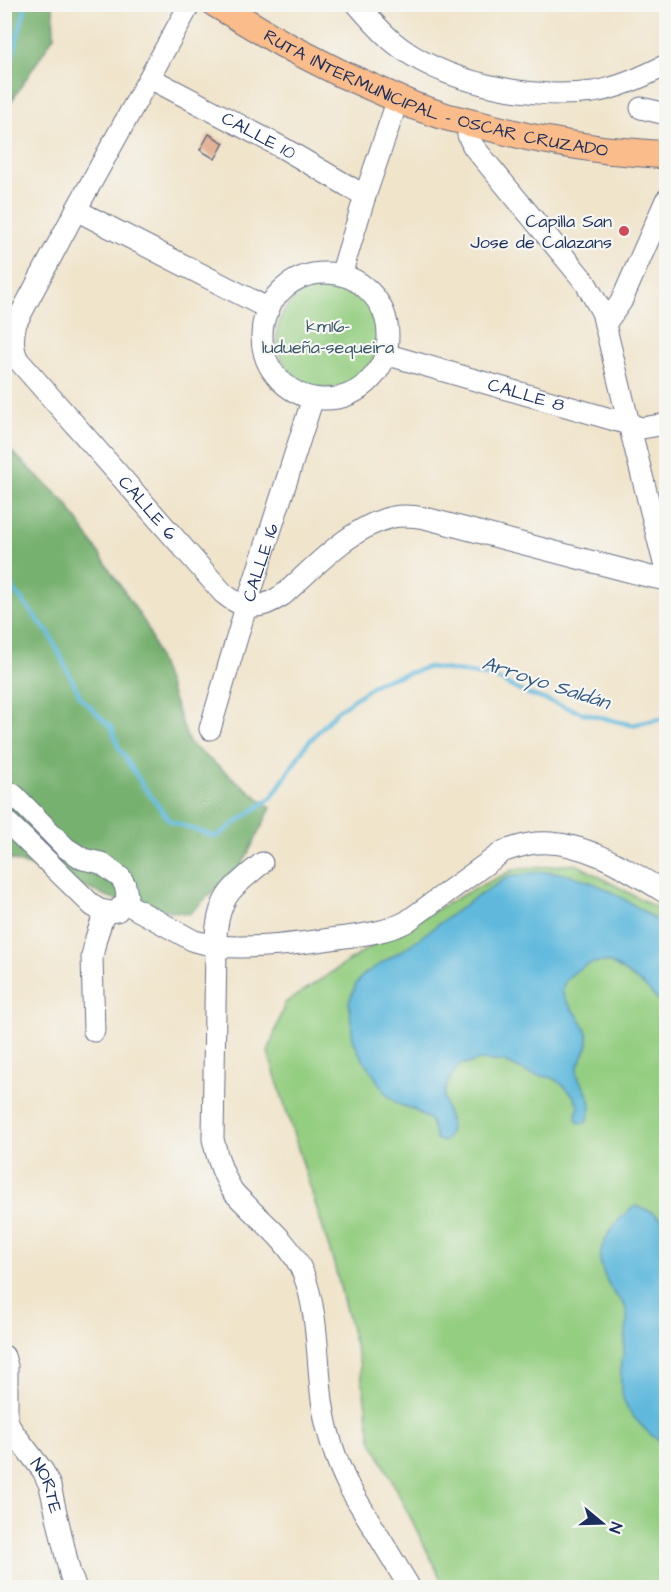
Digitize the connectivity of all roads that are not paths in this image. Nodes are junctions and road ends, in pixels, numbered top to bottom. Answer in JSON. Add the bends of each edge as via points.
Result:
{"nodes":[{"id":1,"x":216,"y":4,"type":"edge"},
{"id":2,"x":234,"y":4,"type":"edge"},
{"id":3,"x":357,"y":4,"type":"edge"},
{"id":4,"x":184,"y":7,"type":"edge"},
{"id":5,"x":666,"y":65,"type":"edge"},
{"id":6,"x":150,"y":78,"type":"junction"},
{"id":7,"x":398,"y":99,"type":"junction"},
{"id":8,"x":640,"y":108,"type":"dead end"},
{"id":9,"x":666,"y":114,"type":"edge"},
{"id":10,"x":471,"y":123,"type":"junction"},
{"id":11,"x":666,"y":146,"type":"edge"},
{"id":12,"x":666,"y":155,"type":"edge"},
{"id":13,"x":365,"y":196,"type":"junction"},
{"id":14,"x":666,"y":200,"type":"edge"},
{"id":15,"x":76,"y":210,"type":"junction"},
{"id":16,"x":341,"y":274,"type":"junction"},
{"id":17,"x":268,"y":309,"type":"junction"},
{"id":18,"x":605,"y":324,"type":"junction"},
{"id":19,"x":386,"y":354,"type":"junction"},
{"id":20,"x":313,"y":398,"type":"junction"},
{"id":21,"x":629,"y":424,"type":"junction"},
{"id":22,"x":666,"y":424,"type":"edge"},
{"id":23,"x":666,"y":571,"type":"edge"},
{"id":24,"x":666,"y":580,"type":"edge"},
{"id":25,"x":246,"y":607,"type":"junction"},
{"id":26,"x":210,"y":729,"type":"dead end"},
{"id":27,"x":4,"y":789,"type":"edge"},
{"id":28,"x":4,"y":819,"type":"edge"},
{"id":29,"x":83,"y":859,"type":"junction"},
{"id":30,"x":262,"y":863,"type":"dead end"},
{"id":31,"x":66,"y":881,"type":"junction"},
{"id":32,"x":666,"y":893,"type":"edge"},
{"id":33,"x":125,"y":903,"type":"junction"},
{"id":34,"x":105,"y":911,"type":"junction"},
{"id":35,"x":216,"y":946,"type":"junction"},
{"id":36,"x":94,"y":1031,"type":"dead end"},
{"id":37,"x":4,"y":1356,"type":"edge"},
{"id":38,"x":76,"y":1587,"type":"edge"},
{"id":39,"x":410,"y":1587,"type":"edge"}],
"edges":[{"from":1,"to":7,"type":"main road","name":"RUTA INTERMUNICIPAL - OSCAR CRUZADO","via":[[292,49]]},
{"from":2,"to":11,"type":"main road","via":[[309,48],[393,86],[462,111],[555,134]]},
{"from":3,"to":5,"type":"street","via":[[410,53],[432,66],[482,84],[540,94],[594,92]]},
{"from":4,"to":6,"type":"street","name":"CALLE 6"},
{"from":6,"to":13,"type":"street","name":"CALLE 10"},
{"from":6,"to":15,"type":"street","name":"CALLE 6"},
{"from":7,"to":10,"type":"main road","name":"RUTA INTERMUNICIPAL - OSCAR CRUZADO"},
{"from":7,"to":13,"type":"street"},
{"from":8,"to":9,"type":"street"},
{"from":10,"to":12,"type":"main road","name":"RUTA INTERMUNICIPAL - OSCAR CRUZADO","via":[[567,144]]},
{"from":10,"to":18,"type":"street","via":[[468,135],[473,146],[585,282]]},
{"from":13,"to":16,"type":"street"},
{"from":14,"to":18,"type":"street","via":[[621,302]]},
{"from":15,"to":17,"type":"street"},
{"from":15,"to":25,"type":"street","name":"CALLE 6","via":[[16,323],[12,343],[15,354],[223,593]]},
{"from":16,"to":17,"type":"street","via":[[307,276],[291,283]]},
{"from":16,"to":19,"type":"street","via":[[374,296],[384,314]]},
{"from":17,"to":20,"type":"street","via":[[263,346],[269,364],[287,386]]},
{"from":18,"to":21,"type":"street"},
{"from":19,"to":20,"type":"street","via":[[378,371],[349,394]]},
{"from":19,"to":21,"type":"street","name":"CALLE 8"},
{"from":20,"to":25,"type":"street","name":"CALLE 16"},
{"from":21,"to":22,"type":"street","name":"CALLE 8","via":[[642,428]]},
{"from":21,"to":23,"type":"street"},
{"from":24,"to":25,"type":"street","via":[[425,518],[395,516],[348,538],[273,602]]},
{"from":25,"to":26,"type":"street","name":"CALLE 16"},
{"from":27,"to":29,"type":"street","via":[[66,848]]},
{"from":28,"to":31,"type":"street"},
{"from":29,"to":31,"type":"street","via":[[70,868]]},
{"from":29,"to":33,"type":"street","via":[[101,863],[121,878],[127,895]]},
{"from":30,"to":35,"type":"street","via":[[230,893],[215,932]]},
{"from":31,"to":34,"type":"street","via":[[93,906]]},
{"from":32,"to":35,"type":"street","via":[[598,855],[564,845],[538,843],[504,851],[394,928],[299,944]]},
{"from":33,"to":34,"type":"street","via":[[117,911]]},
{"from":33,"to":35,"type":"street","via":[[194,941]]},
{"from":34,"to":36,"type":"street","via":[[92,957]]},
{"from":35,"to":39,"type":"street","via":[[213,1139],[217,1159],[233,1191],[298,1262],[310,1294],[322,1401],[340,1470]]},
{"from":37,"to":38,"type":"street","name":"NORTE","via":[[11,1430],[50,1486]]}]}
